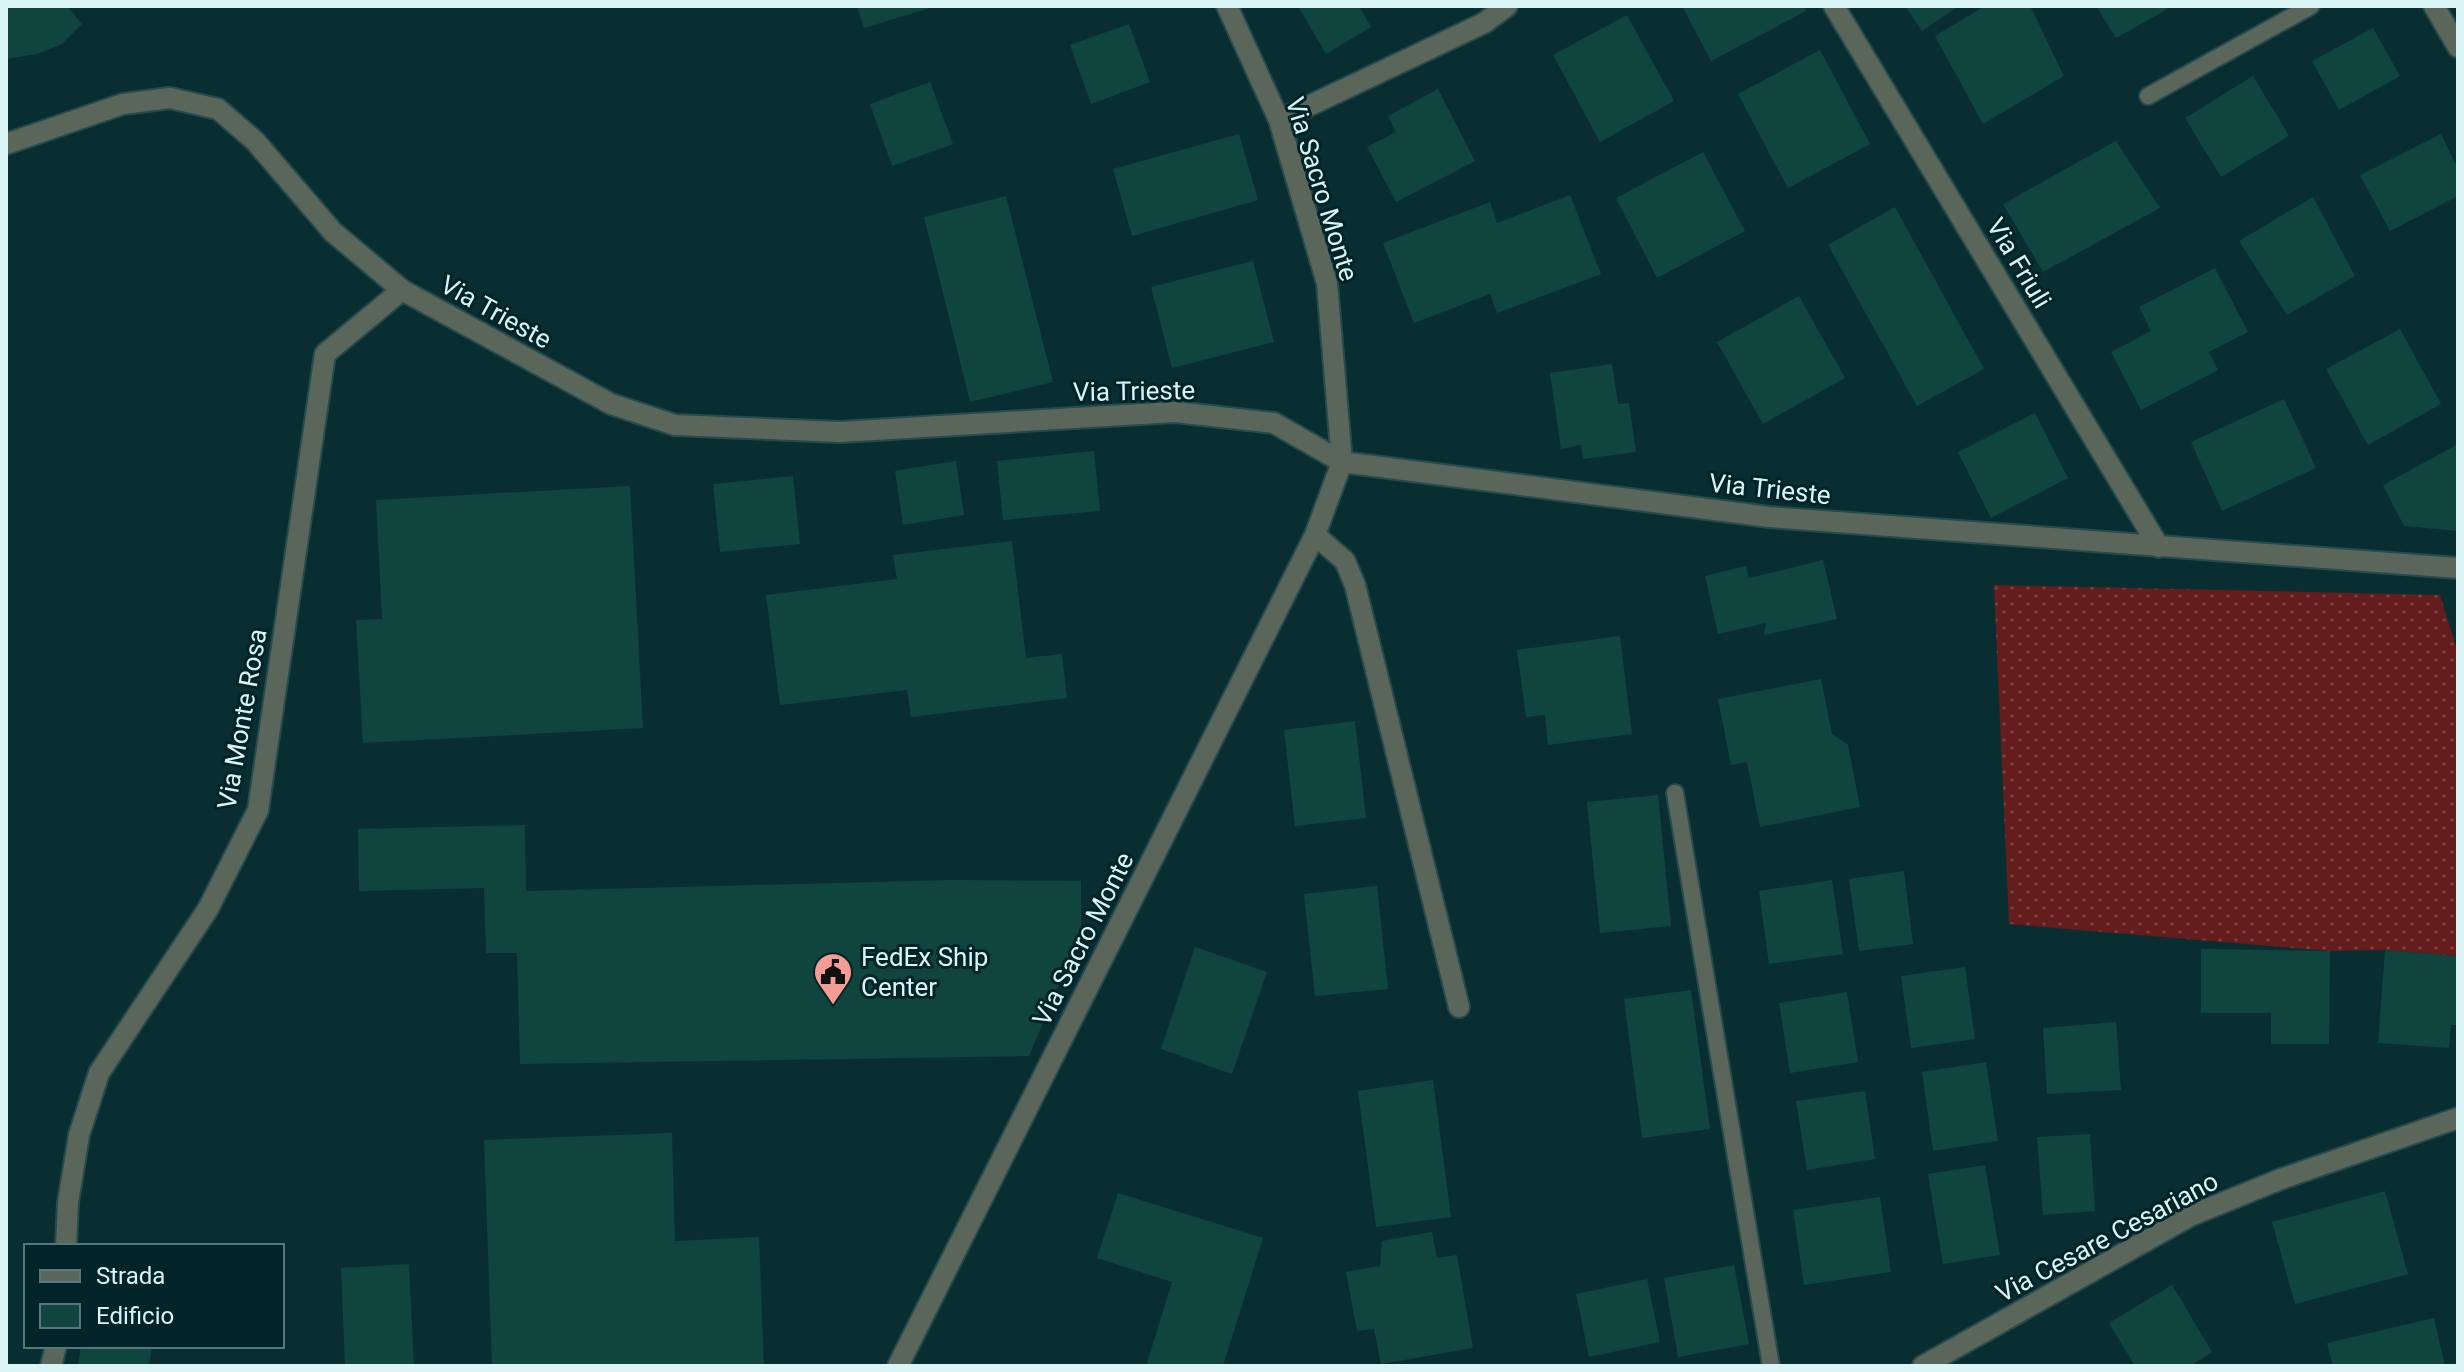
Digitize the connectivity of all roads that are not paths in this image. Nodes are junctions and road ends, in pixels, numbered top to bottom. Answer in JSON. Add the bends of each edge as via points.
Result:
{"nodes":[{"id":1,"x":1227,"y":6,"type":"edge"},
{"id":2,"x":1507,"y":6,"type":"edge"},
{"id":3,"x":1834,"y":6,"type":"edge"},
{"id":4,"x":2311,"y":6,"type":"edge"},
{"id":5,"x":2434,"y":6,"type":"edge"},
{"id":6,"x":2458,"y":47,"type":"edge"},
{"id":7,"x":2148,"y":96,"type":"dead end"},
{"id":8,"x":1279,"y":120,"type":"junction"},
{"id":9,"x":6,"y":144,"type":"edge"},
{"id":10,"x":402,"y":290,"type":"junction"},
{"id":11,"x":1342,"y":462,"type":"junction"},
{"id":12,"x":1315,"y":535,"type":"junction"},
{"id":13,"x":2159,"y":547,"type":"junction"},
{"id":14,"x":2458,"y":568,"type":"edge"},
{"id":15,"x":1675,"y":793,"type":"dead end"},
{"id":16,"x":1459,"y":1007,"type":"dead end"},
{"id":17,"x":2458,"y":1118,"type":"edge"},
{"id":18,"x":66,"y":1244,"type":"edge"},
{"id":19,"x":898,"y":1366,"type":"edge"},
{"id":20,"x":1771,"y":1366,"type":"edge"},
{"id":21,"x":1923,"y":1366,"type":"edge"}],
"edges":[{"from":1,"to":8,"type":"street","name":"Via Sacro Monte"},
{"from":2,"to":8,"type":"street","via":[[1484,23]]},
{"from":3,"to":13,"type":"street","name":"Via Friuli"},
{"from":4,"to":7,"type":"lane"},
{"from":5,"to":6,"type":"street"},
{"from":8,"to":11,"type":"street","name":"Via Sacro Monte","via":[[1327,283]]},
{"from":9,"to":10,"type":"street","name":"Via Trieste","via":[[123,104],[170,98],[218,109],[255,141],[333,232]]},
{"from":10,"to":11,"type":"street","name":"Via Trieste","via":[[611,404],[675,425],[840,432],[1175,412],[1274,423]]},
{"from":10,"to":18,"type":"street","name":"Via Monte Rosa","via":[[325,354],[258,810],[208,909],[99,1073],[79,1135]]},
{"from":11,"to":12,"type":"street","name":"Via Sacro Monte"},
{"from":11,"to":13,"type":"street","name":"Via Trieste","via":[[1769,517]]},
{"from":12,"to":16,"type":"street","via":[[1345,561],[1355,585]]},
{"from":12,"to":19,"type":"street","name":"Via Sacro Monte"},
{"from":13,"to":14,"type":"street","name":"Via Trieste"},
{"from":15,"to":20,"type":"lane"},
{"from":17,"to":21,"type":"street","name":"Via Cesare Cesariano","via":[[2190,1216]]}]}
